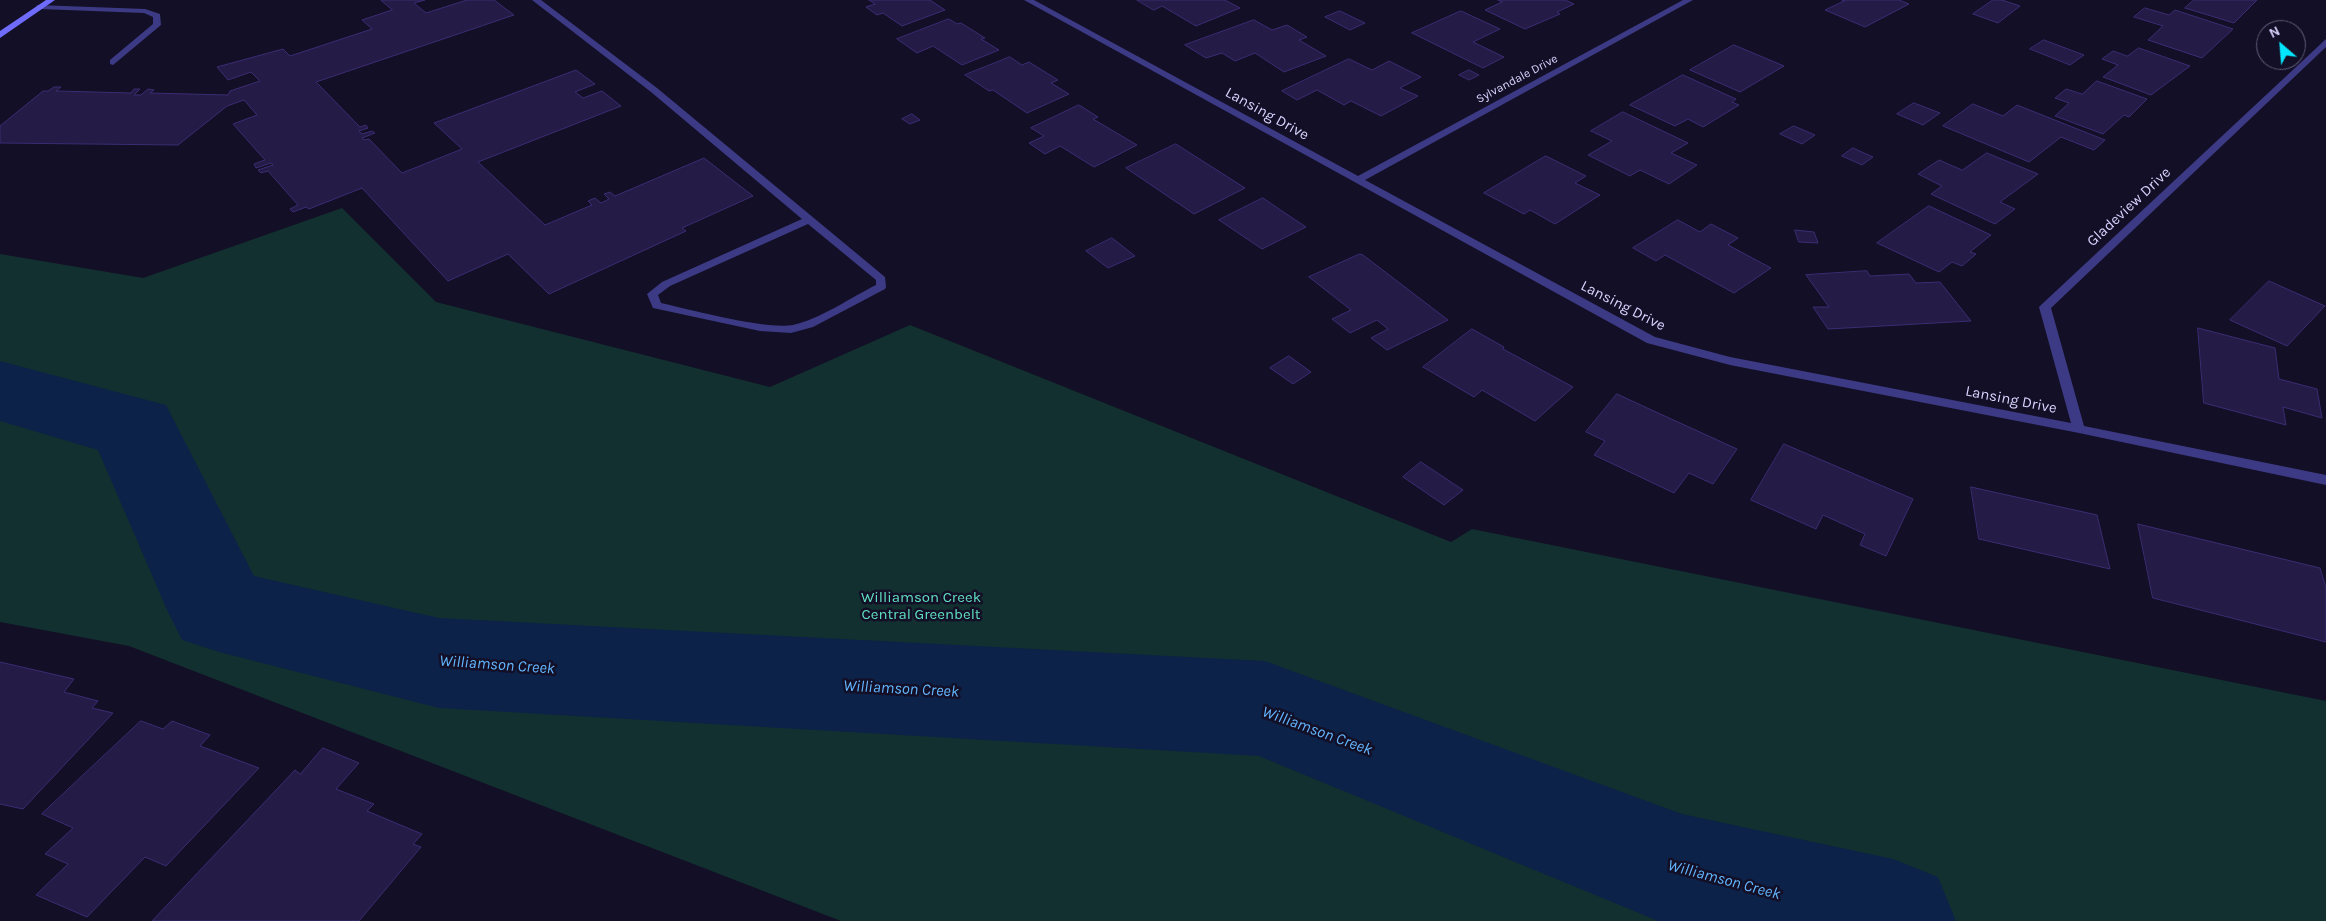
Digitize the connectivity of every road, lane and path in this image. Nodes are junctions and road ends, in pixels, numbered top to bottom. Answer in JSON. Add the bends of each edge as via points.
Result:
{"nodes":[{"id":1,"x":51,"y":0,"type":"edge"},
{"id":2,"x":536,"y":0,"type":"edge"},
{"id":3,"x":1028,"y":0,"type":"edge"},
{"id":4,"x":1689,"y":0,"type":"edge"},
{"id":5,"x":40,"y":8,"type":"junction"},
{"id":6,"x":0,"y":36,"type":"edge"},
{"id":7,"x":2326,"y":42,"type":"edge"},
{"id":8,"x":113,"y":62,"type":"dead end"},
{"id":9,"x":1357,"y":180,"type":"junction"},
{"id":10,"x":810,"y":220,"type":"junction"},
{"id":11,"x":2079,"y":429,"type":"junction"},
{"id":12,"x":2326,"y":480,"type":"edge"}],
"edges":[{"from":1,"to":5,"type":"main road"},
{"from":2,"to":10,"type":"street","via":[[654,90]]},
{"from":3,"to":9,"type":"street","name":"Lansing Drive"},
{"from":4,"to":9,"type":"street","name":"Sylvandale Drive"},
{"from":5,"to":6,"type":"main road"},
{"from":5,"to":8,"type":"street","via":[[145,11],[157,16],[158,25]]},
{"from":7,"to":11,"type":"street","name":"Gladeview Drive","via":[[2045,307]]},
{"from":9,"to":11,"type":"street","name":"Lansing Drive","via":[[1651,340],[1730,361]]},
{"from":10,"to":10,"type":"street","via":[[881,279],[881,287],[809,324],[791,329],[760,327],[657,306],[652,294],[666,284]]},
{"from":11,"to":12,"type":"street","name":"Lansing Drive"}]}
